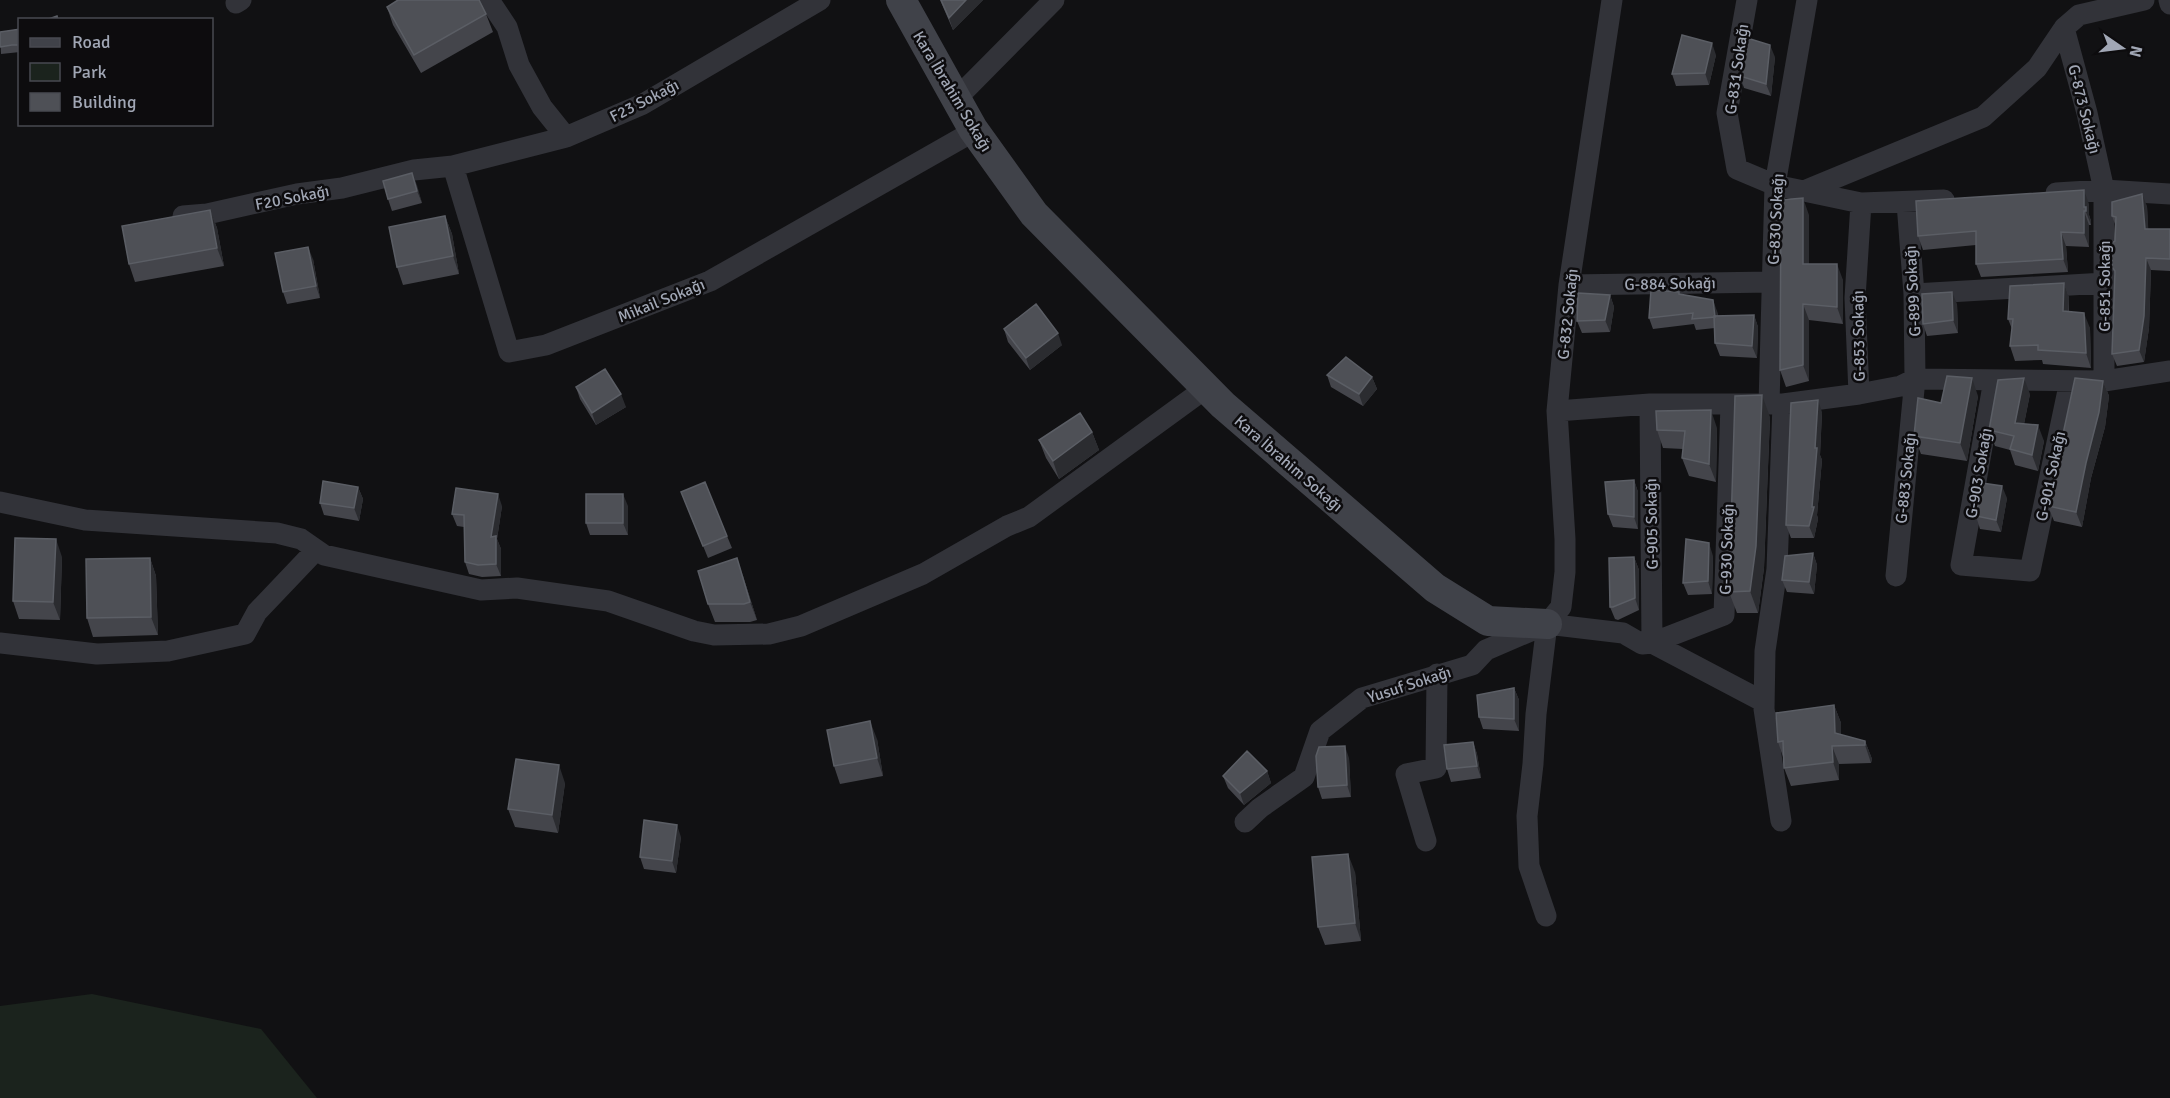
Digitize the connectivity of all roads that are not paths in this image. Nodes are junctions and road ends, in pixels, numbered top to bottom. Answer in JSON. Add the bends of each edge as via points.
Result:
{"nodes":[{"id":1,"x":489,"y":0,"type":"edge"},
{"id":2,"x":820,"y":0,"type":"edge"},
{"id":3,"x":1054,"y":0,"type":"edge"},
{"id":4,"x":1612,"y":0,"type":"edge"},
{"id":5,"x":1747,"y":0,"type":"edge"},
{"id":6,"x":1807,"y":0,"type":"edge"},
{"id":7,"x":2144,"y":0,"type":"edge"},
{"id":8,"x":907,"y":3,"type":"edge"},
{"id":9,"x":2072,"y":14,"type":"edge"},
{"id":10,"x":956,"y":99,"type":"junction"},
{"id":11,"x":974,"y":131,"type":"junction"},
{"id":12,"x":566,"y":137,"type":"junction"},
{"id":13,"x":453,"y":166,"type":"junction"},
{"id":14,"x":1775,"y":185,"type":"junction"},
{"id":15,"x":2104,"y":190,"type":"junction"},
{"id":16,"x":1804,"y":191,"type":"junction"},
{"id":17,"x":2170,"y":194,"type":"edge"},
{"id":18,"x":2034,"y":195,"type":"edge"},
{"id":19,"x":1965,"y":199,"type":"edge"},
{"id":20,"x":1907,"y":202,"type":"junction"},
{"id":21,"x":1861,"y":203,"type":"junction"},
{"id":22,"x":162,"y":222,"type":"edge"},
{"id":23,"x":1772,"y":282,"type":"junction"},
{"id":24,"x":2104,"y":283,"type":"junction"},
{"id":25,"x":1569,"y":285,"type":"junction"},
{"id":26,"x":1914,"y":294,"type":"junction"},
{"id":27,"x":2170,"y":370,"type":"edge"},
{"id":28,"x":1915,"y":379,"type":"junction"},
{"id":29,"x":1994,"y":380,"type":"junction"},
{"id":30,"x":2070,"y":381,"type":"junction"},
{"id":31,"x":2104,"y":381,"type":"junction"},
{"id":32,"x":1206,"y":388,"type":"junction"},
{"id":33,"x":1859,"y":394,"type":"junction"},
{"id":34,"x":1731,"y":404,"type":"junction"},
{"id":35,"x":1776,"y":404,"type":"junction"},
{"id":36,"x":1650,"y":405,"type":"junction"},
{"id":37,"x":1557,"y":411,"type":"junction"},
{"id":38,"x":0,"y":502,"type":"edge"},
{"id":39,"x":316,"y":550,"type":"junction"},
{"id":40,"x":2030,"y":571,"type":"joint"},
{"id":41,"x":1896,"y":576,"type":"dead end"},
{"id":42,"x":1547,"y":624,"type":"junction"},
{"id":43,"x":0,"y":643,"type":"edge"},
{"id":44,"x":1652,"y":643,"type":"junction"},
{"id":45,"x":1437,"y":674,"type":"junction"},
{"id":46,"x":1764,"y":702,"type":"junction"},
{"id":47,"x":1781,"y":821,"type":"dead end"},
{"id":48,"x":1245,"y":822,"type":"dead end"},
{"id":49,"x":1426,"y":841,"type":"dead end"},
{"id":50,"x":1546,"y":916,"type":"dead end"}],
"edges":[{"from":1,"to":12,"type":"street","via":[[507,27],[519,64],[542,107]]},
{"from":2,"to":12,"type":"street","name":"F23 Sokağı","via":[[643,104]]},
{"from":3,"to":10,"type":"street"},
{"from":4,"to":25,"type":"street","name":"G-832 Sokağı"},
{"from":5,"to":14,"type":"street","name":"G-831 Sokağı","via":[[1727,113],[1737,169]]},
{"from":6,"to":14,"type":"street","name":"G-830 Sokağı"},
{"from":7,"to":9,"type":"street"},
{"from":8,"to":10,"type":"street","name":"Kara İbrahim Sokağı"},
{"from":9,"to":15,"type":"street","name":"G-873 Sokağı"},
{"from":9,"to":16,"type":"street","via":[[2037,68],[1983,117]]},
{"from":10,"to":11,"type":"street","name":"Kara İbrahim Sokağı"},
{"from":11,"to":13,"type":"street","name":"Mikail Sokağı","via":[[710,281],[546,345],[509,352]]},
{"from":11,"to":32,"type":"street","name":"Kara İbrahim Sokağı","via":[[1034,214]]},
{"from":12,"to":13,"type":"street","name":"F23 Sokağı"},
{"from":13,"to":22,"type":"street","name":"F20 Sokağı","via":[[414,170],[342,188]]},
{"from":14,"to":16,"type":"street"},
{"from":14,"to":23,"type":"street","name":"G-830 Sokağı"},
{"from":15,"to":17,"type":"street"},
{"from":15,"to":18,"type":"street"},
{"from":15,"to":24,"type":"street","name":"G-851 Sokağı"},
{"from":16,"to":21,"type":"street"},
{"from":19,"to":20,"type":"street"},
{"from":20,"to":21,"type":"street"},
{"from":20,"to":26,"type":"street","name":"G-899 Sokağı"},
{"from":21,"to":33,"type":"street","name":"G-853 Sokağı","via":[[1855,298]]},
{"from":23,"to":25,"type":"street","name":"G-884 Sokağı"},
{"from":23,"to":35,"type":"street","name":"G-830 Sokağı"},
{"from":24,"to":26,"type":"street"},
{"from":24,"to":31,"type":"street","name":"G-851 Sokağı"},
{"from":25,"to":37,"type":"street","name":"G-832 Sokağı"},
{"from":26,"to":28,"type":"street","name":"G-899 Sokağı"},
{"from":27,"to":31,"type":"street"},
{"from":28,"to":29,"type":"street"},
{"from":28,"to":33,"type":"street","via":[[1901,386]]},
{"from":28,"to":41,"type":"street","name":"G-883 Sokağı"},
{"from":29,"to":30,"type":"street"},
{"from":29,"to":40,"type":"street","name":"G-903 Sokağı","via":[[1961,565]]},
{"from":30,"to":31,"type":"street"},
{"from":30,"to":40,"type":"street","name":"G-901 Sokağı"},
{"from":32,"to":39,"type":"street","via":[[1029,517],[923,574],[801,626],[769,634],[714,635],[608,601],[517,588],[481,590]]},
{"from":32,"to":42,"type":"street","name":"Kara İbrahim Sokağı","via":[[1435,588],[1488,621]]},
{"from":33,"to":35,"type":"street","name":"G-853 Sokağı"},
{"from":34,"to":35,"type":"street"},
{"from":34,"to":36,"type":"street"},
{"from":34,"to":44,"type":"street","name":"G-930 Sokağı","via":[[1724,615]]},
{"from":35,"to":46,"type":"street","name":"G-830 Sokağı","via":[[1777,568],[1765,651]]},
{"from":36,"to":37,"type":"street"},
{"from":36,"to":44,"type":"street","name":"G-905 Sokağı"},
{"from":37,"to":42,"type":"street","name":"G-832 Sokağı","via":[[1565,572],[1561,607]]},
{"from":38,"to":39,"type":"street","via":[[84,520],[278,533],[301,539]]},
{"from":39,"to":43,"type":"street","via":[[257,612],[245,634],[168,651],[97,654]]},
{"from":42,"to":44,"type":"street","via":[[1623,633],[1642,644]]},
{"from":42,"to":45,"type":"street","name":"Yusuf Sokağı","via":[[1486,650],[1472,665]]},
{"from":42,"to":50,"type":"street","via":[[1527,816],[1529,866]]},
{"from":44,"to":46,"type":"street"},
{"from":45,"to":48,"type":"street","name":"Yusuf Sokağı","via":[[1362,698],[1320,731],[1304,777]]},
{"from":45,"to":49,"type":"street","via":[[1436,768],[1406,774]]},
{"from":46,"to":47,"type":"street","name":"G-830 Sokağı"}]}
